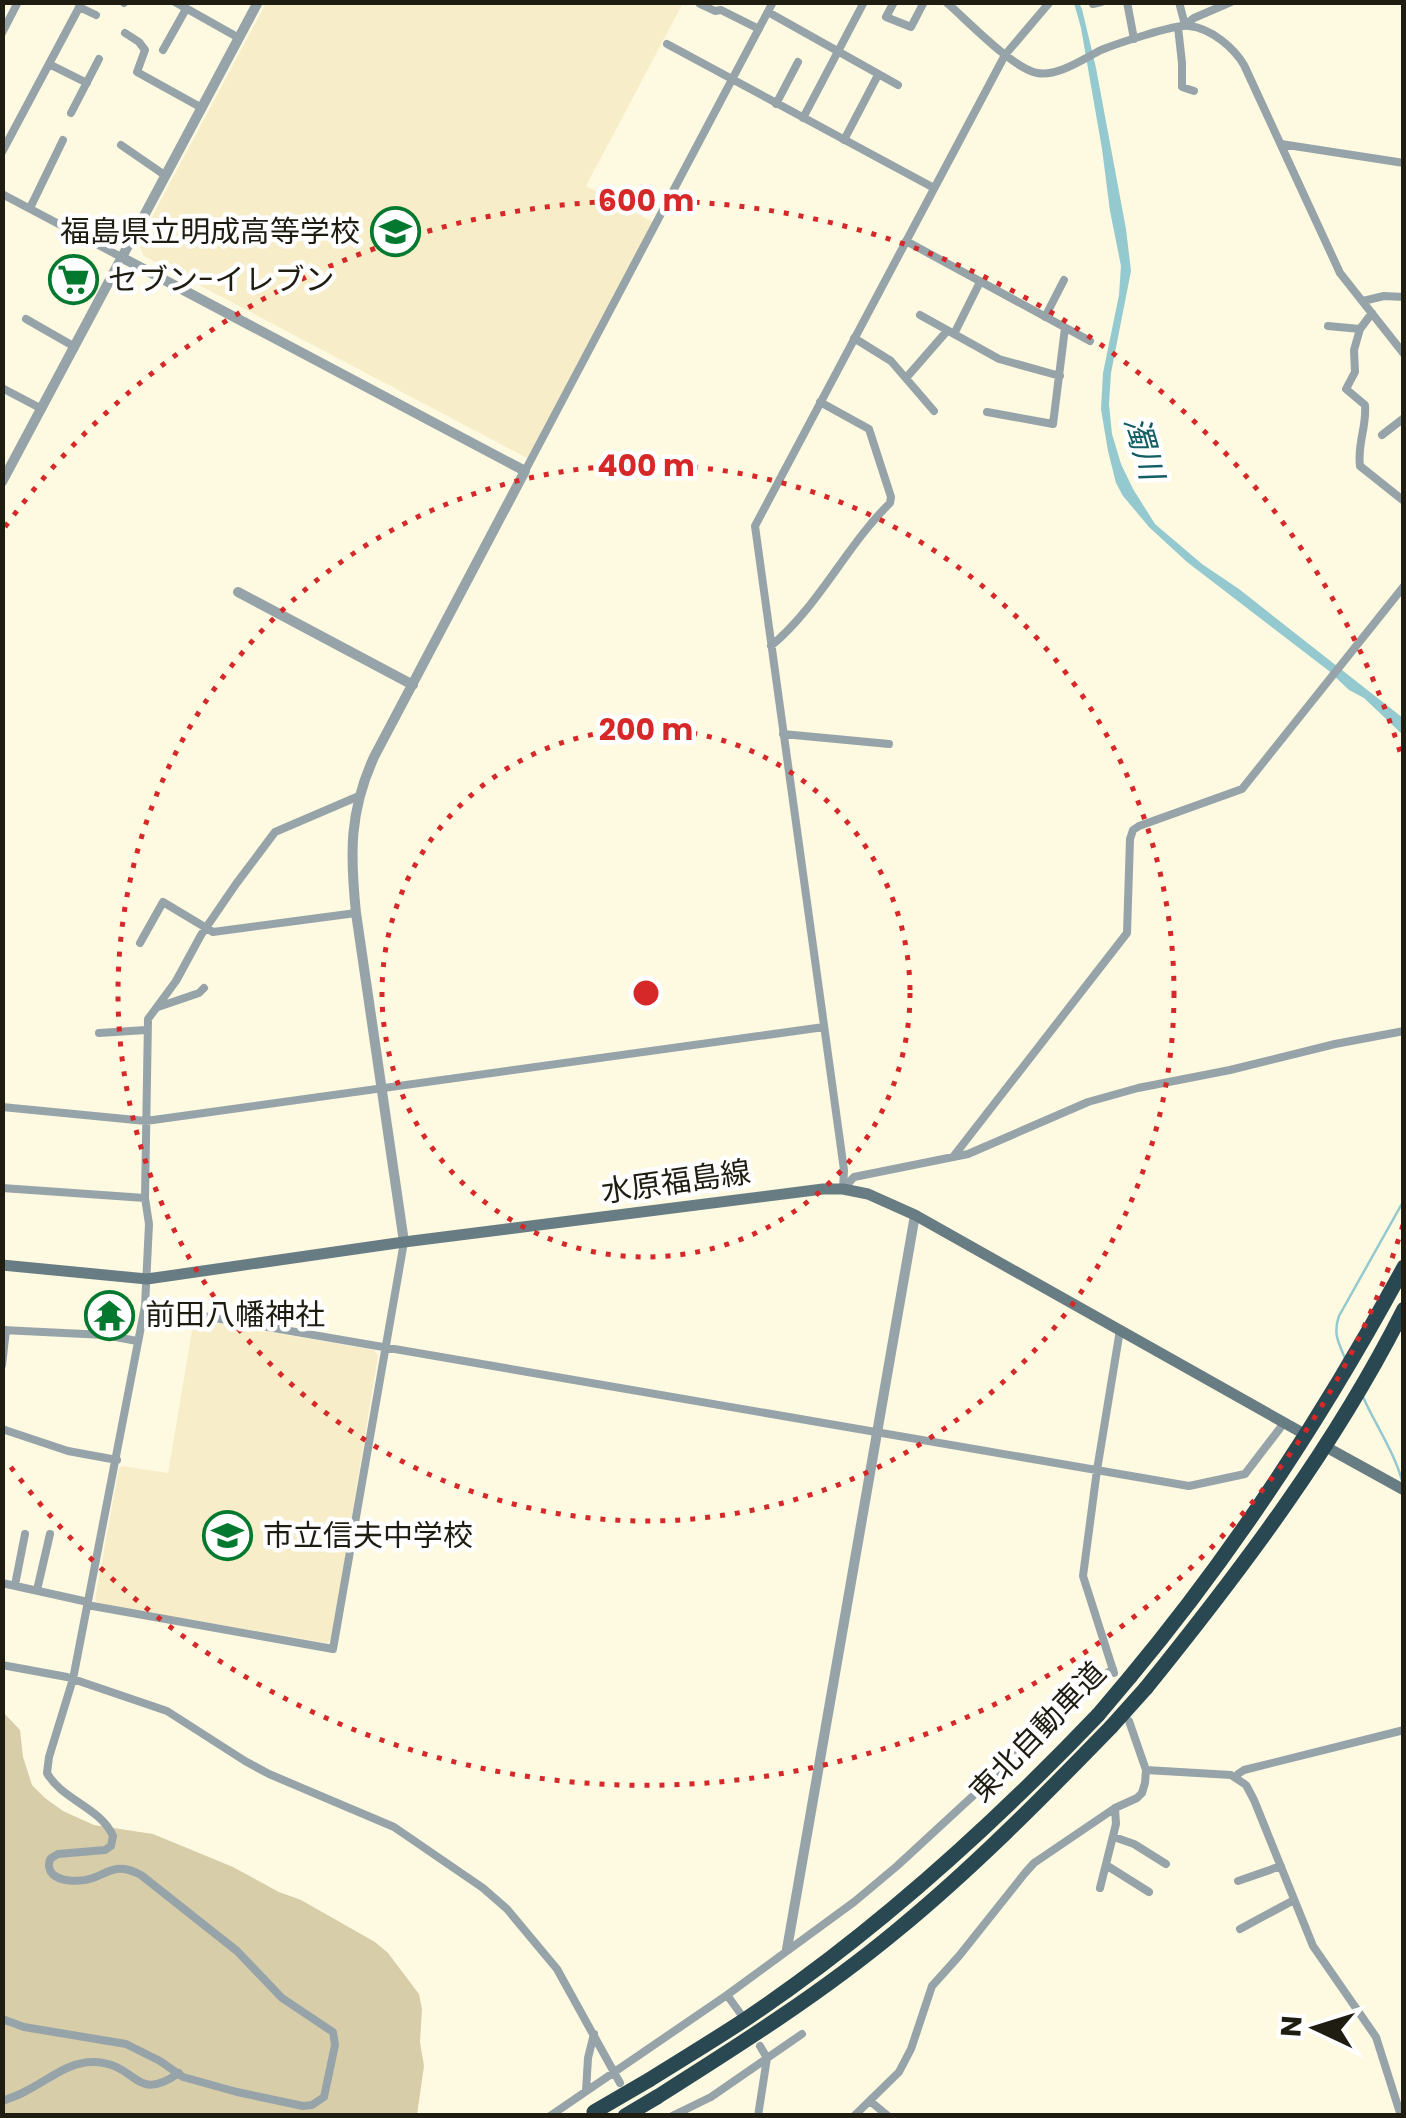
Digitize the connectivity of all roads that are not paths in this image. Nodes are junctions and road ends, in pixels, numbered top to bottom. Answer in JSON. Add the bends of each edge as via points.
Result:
{"nodes":[{"id":1,"x":18,"y":2,"type":"edge"},
{"id":2,"x":67,"y":2,"type":"edge"},
{"id":3,"x":176,"y":2,"type":"edge"},
{"id":4,"x":258,"y":2,"type":"edge"},
{"id":5,"x":864,"y":2,"type":"edge"},
{"id":6,"x":894,"y":2,"type":"edge"},
{"id":7,"x":924,"y":2,"type":"edge"},
{"id":8,"x":1050,"y":2,"type":"edge"},
{"id":9,"x":1127,"y":2,"type":"edge"},
{"id":10,"x":1178,"y":2,"type":"edge"},
{"id":11,"x":1231,"y":2,"type":"edge"},
{"id":12,"x":700,"y":4,"type":"edge"},
{"id":13,"x":951,"y":4,"type":"edge"},
{"id":14,"x":80,"y":6,"type":"edge"},
{"id":15,"x":770,"y":7,"type":"edge"},
{"id":16,"x":186,"y":9,"type":"junction"},
{"id":17,"x":96,"y":15,"type":"dead end"},
{"id":18,"x":1182,"y":26,"type":"junction"},
{"id":19,"x":759,"y":29,"type":"junction"},
{"id":20,"x":2,"y":32,"type":"edge"},
{"id":21,"x":125,"y":33,"type":"dead end"},
{"id":22,"x":239,"y":38,"type":"junction"},
{"id":23,"x":1134,"y":39,"type":"junction"},
{"id":24,"x":667,"y":44,"type":"dead end"},
{"id":25,"x":163,"y":50,"type":"dead end"},
{"id":26,"x":837,"y":52,"type":"junction"},
{"id":27,"x":1006,"y":55,"type":"junction"},
{"id":28,"x":99,"y":59,"type":"dead end"},
{"id":29,"x":798,"y":62,"type":"dead end"},
{"id":30,"x":48,"y":64,"type":"junction"},
{"id":31,"x":878,"y":75,"type":"junction"},
{"id":32,"x":733,"y":80,"type":"junction"},
{"id":33,"x":86,"y":83,"type":"junction"},
{"id":34,"x":898,"y":85,"type":"dead end"},
{"id":35,"x":1194,"y":90,"type":"dead end"},
{"id":36,"x":776,"y":104,"type":"junction"},
{"id":37,"x":202,"y":108,"type":"junction"},
{"id":38,"x":71,"y":113,"type":"dead end"},
{"id":39,"x":802,"y":118,"type":"junction"},
{"id":40,"x":63,"y":140,"type":"dead end"},
{"id":41,"x":844,"y":140,"type":"junction"},
{"id":42,"x":1281,"y":144,"type":"junction"},
{"id":43,"x":121,"y":145,"type":"dead end"},
{"id":44,"x":2,"y":152,"type":"edge"},
{"id":45,"x":1404,"y":162,"type":"edge"},
{"id":46,"x":166,"y":176,"type":"junction"},
{"id":47,"x":934,"y":188,"type":"junction"},
{"id":48,"x":2,"y":194,"type":"edge"},
{"id":49,"x":30,"y":208,"type":"junction"},
{"id":50,"x":906,"y":241,"type":"junction"},
{"id":51,"x":122,"y":258,"type":"junction"},
{"id":52,"x":1064,"y":280,"type":"dead end"},
{"id":53,"x":980,"y":282,"type":"junction"},
{"id":54,"x":1404,"y":297,"type":"edge"},
{"id":55,"x":1363,"y":301,"type":"junction"},
{"id":56,"x":1372,"y":313,"type":"junction"},
{"id":57,"x":920,"y":315,"type":"dead end"},
{"id":58,"x":1045,"y":317,"type":"junction"},
{"id":59,"x":26,"y":318,"type":"dead end"},
{"id":60,"x":1328,"y":326,"type":"dead end"},
{"id":61,"x":1065,"y":328,"type":"junction"},
{"id":62,"x":1360,"y":329,"type":"junction"},
{"id":63,"x":951,"y":332,"type":"junction"},
{"id":64,"x":854,"y":338,"type":"junction"},
{"id":65,"x":1090,"y":342,"type":"dead end"},
{"id":66,"x":75,"y":347,"type":"junction"},
{"id":67,"x":1404,"y":354,"type":"edge"},
{"id":68,"x":1060,"y":376,"type":"junction"},
{"id":69,"x":906,"y":378,"type":"junction"},
{"id":70,"x":2,"y":388,"type":"edge"},
{"id":71,"x":820,"y":402,"type":"junction"},
{"id":72,"x":42,"y":410,"type":"junction"},
{"id":73,"x":934,"y":411,"type":"dead end"},
{"id":74,"x":987,"y":412,"type":"dead end"},
{"id":75,"x":1404,"y":418,"type":"edge"},
{"id":76,"x":1382,"y":434,"type":"dead end"},
{"id":77,"x":525,"y":471,"type":"junction"},
{"id":78,"x":2,"y":482,"type":"edge"},
{"id":79,"x":1404,"y":502,"type":"edge"},
{"id":80,"x":1404,"y":586,"type":"edge"},
{"id":81,"x":238,"y":592,"type":"dead end"},
{"id":82,"x":772,"y":646,"type":"junction"},
{"id":83,"x":413,"y":684,"type":"junction"},
{"id":84,"x":783,"y":734,"type":"junction"},
{"id":85,"x":889,"y":744,"type":"dead end"},
{"id":86,"x":359,"y":796,"type":"junction"},
{"id":87,"x":356,"y":913,"type":"junction"},
{"id":88,"x":206,"y":928,"type":"junction"},
{"id":89,"x":140,"y":943,"type":"dead end"},
{"id":90,"x":204,"y":988,"type":"dead end"},
{"id":91,"x":158,"y":1007,"type":"junction"},
{"id":92,"x":824,"y":1026,"type":"junction"},
{"id":93,"x":146,"y":1030,"type":"junction"},
{"id":94,"x":1404,"y":1031,"type":"edge"},
{"id":95,"x":99,"y":1033,"type":"dead end"},
{"id":96,"x":380,"y":1089,"type":"junction"},
{"id":97,"x":2,"y":1108,"type":"edge"},
{"id":98,"x":146,"y":1122,"type":"junction"},
{"id":99,"x":954,"y":1157,"type":"junction"},
{"id":100,"x":2,"y":1188,"type":"edge"},
{"id":101,"x":843,"y":1189,"type":"junction"},
{"id":102,"x":145,"y":1198,"type":"junction"},
{"id":103,"x":915,"y":1215,"type":"junction"},
{"id":104,"x":404,"y":1242,"type":"junction"},
{"id":105,"x":2,"y":1265,"type":"edge"},
{"id":106,"x":1404,"y":1267,"type":"edge"},
{"id":107,"x":147,"y":1279,"type":"junction"},
{"id":108,"x":145,"y":1306,"type":"junction"},
{"id":109,"x":1404,"y":1309,"type":"edge"},
{"id":110,"x":4,"y":1330,"type":"edge"},
{"id":111,"x":1120,"y":1330,"type":"junction"},
{"id":112,"x":138,"y":1342,"type":"junction"},
{"id":113,"x":386,"y":1349,"type":"junction"},
{"id":114,"x":2,"y":1365,"type":"edge"},
{"id":115,"x":1284,"y":1422,"type":"junction"},
{"id":116,"x":2,"y":1429,"type":"edge"},
{"id":117,"x":1299,"y":1432,"type":"dead end"},
{"id":118,"x":876,"y":1433,"type":"junction"},
{"id":119,"x":1330,"y":1441,"type":"junction"},
{"id":120,"x":117,"y":1460,"type":"junction"},
{"id":121,"x":1097,"y":1470,"type":"junction"},
{"id":122,"x":1401,"y":1488,"type":"edge"},
{"id":123,"x":26,"y":1534,"type":"dead end"},
{"id":124,"x":50,"y":1534,"type":"dead end"},
{"id":125,"x":2,"y":1583,"type":"edge"},
{"id":126,"x":15,"y":1586,"type":"junction"},
{"id":127,"x":37,"y":1590,"type":"junction"},
{"id":128,"x":88,"y":1603,"type":"junction"},
{"id":129,"x":2,"y":1665,"type":"edge"},
{"id":130,"x":1119,"y":1673,"type":"junction"},
{"id":131,"x":73,"y":1679,"type":"junction"},
{"id":132,"x":1129,"y":1721,"type":"dead end"},
{"id":133,"x":1404,"y":1730,"type":"edge"},
{"id":134,"x":1146,"y":1770,"type":"junction"},
{"id":135,"x":1237,"y":1778,"type":"junction"},
{"id":136,"x":1115,"y":1808,"type":"junction"},
{"id":137,"x":1114,"y":1836,"type":"junction"},
{"id":138,"x":1166,"y":1864,"type":"dead end"},
{"id":139,"x":1106,"y":1866,"type":"junction"},
{"id":140,"x":1280,"y":1866,"type":"junction"},
{"id":141,"x":1238,"y":1881,"type":"dead end"},
{"id":142,"x":1100,"y":1888,"type":"dead end"},
{"id":143,"x":1149,"y":1892,"type":"dead end"},
{"id":144,"x":1294,"y":1900,"type":"junction"},
{"id":145,"x":1240,"y":1929,"type":"dead end"},
{"id":146,"x":787,"y":1949,"type":"junction"},
{"id":147,"x":728,"y":1996,"type":"junction"},
{"id":148,"x":740,"y":2014,"type":"dead end"},
{"id":149,"x":2,"y":2019,"type":"edge"},
{"id":150,"x":594,"y":2034,"type":"junction"},
{"id":151,"x":802,"y":2034,"type":"dead end"},
{"id":152,"x":760,"y":2046,"type":"dead end"},
{"id":153,"x":767,"y":2058,"type":"junction"},
{"id":154,"x":616,"y":2072,"type":"junction"},
{"id":155,"x":179,"y":2073,"type":"junction"},
{"id":156,"x":620,"y":2083,"type":"dead end"},
{"id":157,"x":586,"y":2092,"type":"junction"},
{"id":158,"x":2,"y":2101,"type":"edge"},
{"id":159,"x":870,"y":2101,"type":"junction"},
{"id":160,"x":591,"y":2114,"type":"edge"},
{"id":161,"x":550,"y":2116,"type":"edge"},
{"id":162,"x":625,"y":2116,"type":"edge"},
{"id":163,"x":672,"y":2116,"type":"edge"},
{"id":164,"x":758,"y":2116,"type":"edge"},
{"id":165,"x":854,"y":2116,"type":"edge"},
{"id":166,"x":888,"y":2116,"type":"edge"},
{"id":167,"x":1401,"y":2116,"type":"edge"}],
"edges":[{"from":1,"to":20,"type":"street"},
{"from":2,"to":14,"type":"street"},
{"from":3,"to":16,"type":"street"},
{"from":4,"to":22,"type":"street"},
{"from":5,"to":26,"type":"street"},
{"from":6,"to":7,"type":"street","via":[[886,17],[911,28]]},
{"from":8,"to":27,"type":"street"},
{"from":9,"to":23,"type":"street"},
{"from":10,"to":18,"type":"street"},
{"from":11,"to":18,"type":"street"},
{"from":12,"to":19,"type":"street"},
{"from":13,"to":27,"type":"street"},
{"from":14,"to":17,"type":"street"},
{"from":14,"to":30,"type":"street"},
{"from":15,"to":19,"type":"street"},
{"from":15,"to":26,"type":"street"},
{"from":16,"to":22,"type":"street"},
{"from":16,"to":25,"type":"street"},
{"from":18,"to":23,"type":"street"},
{"from":18,"to":35,"type":"street","via":[[1182,87]]},
{"from":18,"to":42,"type":"street","via":[[1204,30],[1240,58]]},
{"from":19,"to":32,"type":"street"},
{"from":21,"to":37,"type":"street","via":[[145,50],[137,72]]},
{"from":22,"to":37,"type":"street"},
{"from":23,"to":27,"type":"street","via":[[1052,72],[1024,69]]},
{"from":24,"to":32,"type":"street"},
{"from":26,"to":31,"type":"street"},
{"from":26,"to":39,"type":"street"},
{"from":27,"to":47,"type":"street"},
{"from":28,"to":33,"type":"street"},
{"from":29,"to":36,"type":"street"},
{"from":30,"to":33,"type":"street"},
{"from":30,"to":44,"type":"street"},
{"from":31,"to":34,"type":"street"},
{"from":31,"to":41,"type":"street"},
{"from":32,"to":36,"type":"street"},
{"from":32,"to":77,"type":"street"},
{"from":33,"to":38,"type":"street"},
{"from":36,"to":39,"type":"street"},
{"from":37,"to":46,"type":"street"},
{"from":39,"to":41,"type":"street"},
{"from":40,"to":49,"type":"street"},
{"from":41,"to":47,"type":"street"},
{"from":42,"to":45,"type":"street"},
{"from":42,"to":55,"type":"street","via":[[1340,273]]},
{"from":43,"to":46,"type":"street"},
{"from":46,"to":51,"type":"street"},
{"from":47,"to":50,"type":"street"},
{"from":48,"to":49,"type":"street"},
{"from":49,"to":51,"type":"street"},
{"from":50,"to":53,"type":"street"},
{"from":50,"to":64,"type":"street"},
{"from":51,"to":66,"type":"street"},
{"from":51,"to":77,"type":"street"},
{"from":52,"to":58,"type":"street"},
{"from":53,"to":58,"type":"street"},
{"from":53,"to":63,"type":"street"},
{"from":54,"to":55,"type":"street"},
{"from":55,"to":56,"type":"street"},
{"from":56,"to":62,"type":"street"},
{"from":56,"to":67,"type":"street"},
{"from":57,"to":63,"type":"street"},
{"from":58,"to":61,"type":"street"},
{"from":59,"to":66,"type":"street"},
{"from":60,"to":62,"type":"street"},
{"from":61,"to":65,"type":"street"},
{"from":61,"to":68,"type":"street"},
{"from":62,"to":79,"type":"street","via":[[1346,390],[1365,405],[1360,466]]},
{"from":63,"to":68,"type":"street","via":[[1008,363]]},
{"from":63,"to":69,"type":"street"},
{"from":64,"to":69,"type":"street"},
{"from":64,"to":71,"type":"street"},
{"from":66,"to":72,"type":"street"},
{"from":68,"to":74,"type":"street","via":[[1053,424]]},
{"from":69,"to":73,"type":"street"},
{"from":70,"to":72,"type":"street"},
{"from":71,"to":82,"type":"street","via":[[756,526]]},
{"from":71,"to":82,"type":"street","via":[[869,429],[890,503]]},
{"from":72,"to":78,"type":"street"},
{"from":75,"to":76,"type":"street"},
{"from":77,"to":83,"type":"street"},
{"from":80,"to":99,"type":"street","via":[[1242,789],[1133,830],[1127,933]]},
{"from":81,"to":83,"type":"street"},
{"from":82,"to":84,"type":"street"},
{"from":83,"to":86,"type":"street"},
{"from":84,"to":85,"type":"street"},
{"from":84,"to":92,"type":"street"},
{"from":86,"to":87,"type":"street","via":[[350,845]]},
{"from":86,"to":88,"type":"street","via":[[275,832]]},
{"from":87,"to":88,"type":"street"},
{"from":87,"to":96,"type":"street"},
{"from":88,"to":89,"type":"street","via":[[162,902]]},
{"from":88,"to":91,"type":"street"},
{"from":90,"to":91,"type":"street"},
{"from":91,"to":93,"type":"street"},
{"from":92,"to":96,"type":"street"},
{"from":92,"to":101,"type":"street"},
{"from":93,"to":95,"type":"street"},
{"from":93,"to":98,"type":"street"},
{"from":94,"to":99,"type":"street","via":[[1088,1102]]},
{"from":96,"to":98,"type":"street"},
{"from":96,"to":104,"type":"street"},
{"from":97,"to":98,"type":"street"},
{"from":98,"to":102,"type":"street"},
{"from":99,"to":101,"type":"street","via":[[854,1177]]},
{"from":100,"to":102,"type":"street"},
{"from":101,"to":103,"type":"main road","name":"水原福島線"},
{"from":101,"to":104,"type":"main road","name":"水原福島線"},
{"from":102,"to":107,"type":"street"},
{"from":103,"to":111,"type":"main road","name":"水原福島線"},
{"from":103,"to":118,"type":"street"},
{"from":104,"to":107,"type":"main road","name":"水原福島線"},
{"from":104,"to":113,"type":"street"},
{"from":105,"to":107,"type":"main road","name":"水原福島線"},
{"from":106,"to":130,"type":"highway","name":"東北自動車道","via":[[1317,1420],[1239,1538],[1172,1628]]},
{"from":107,"to":108,"type":"street"},
{"from":108,"to":112,"type":"street"},
{"from":108,"to":113,"type":"street"},
{"from":109,"to":119,"type":"highway","name":"東北自動車道"},
{"from":110,"to":112,"type":"street"},
{"from":110,"to":114,"type":"street"},
{"from":111,"to":115,"type":"main road","name":"水原福島線"},
{"from":111,"to":121,"type":"street"},
{"from":112,"to":120,"type":"street"},
{"from":113,"to":118,"type":"street"},
{"from":113,"to":128,"type":"street","via":[[333,1648]]},
{"from":115,"to":117,"type":"main road","name":"水原福島線"},
{"from":115,"to":121,"type":"street","via":[[1245,1474],[1189,1486]]},
{"from":116,"to":120,"type":"street"},
{"from":118,"to":121,"type":"street"},
{"from":118,"to":146,"type":"street"},
{"from":119,"to":122,"type":"main road"},
{"from":119,"to":162,"type":"highway","name":"東北自動車道","bridge":true,"via":[[1146,1688],[1019,1820],[827,1985]]},
{"from":120,"to":128,"type":"street"},
{"from":121,"to":130,"type":"street","via":[[1083,1576]]},
{"from":123,"to":126,"type":"street"},
{"from":124,"to":127,"type":"street"},
{"from":125,"to":126,"type":"street"},
{"from":126,"to":127,"type":"street"},
{"from":127,"to":128,"type":"street"},
{"from":128,"to":131,"type":"street"},
{"from":129,"to":131,"type":"street"},
{"from":130,"to":146,"type":"street","via":[[1069,1700],[897,1866]]},
{"from":130,"to":160,"type":"highway","name":"東北自動車道","bridge":true,"via":[[1098,1714],[1007,1806],[883,1915],[747,2018]]},
{"from":131,"to":150,"type":"street","via":[[167,1711],[269,1774],[394,1827],[507,1909],[557,1969]]},
{"from":131,"to":155,"type":"street","via":[[48,1772],[109,1828],[113,1841],[106,1850],[52,1857],[51,1873],[70,1880],[115,1869],[141,1875],[336,2038],[324,2096],[312,2105]]},
{"from":132,"to":134,"type":"street"},
{"from":133,"to":135,"type":"street","via":[[1244,1770]]},
{"from":134,"to":135,"type":"street"},
{"from":134,"to":136,"type":"street","via":[[1142,1793]]},
{"from":135,"to":140,"type":"street","via":[[1254,1800]]},
{"from":136,"to":137,"type":"street"},
{"from":136,"to":159,"type":"street","via":[[1025,1873],[932,1986],[911,2048]]},
{"from":137,"to":138,"type":"street"},
{"from":137,"to":139,"type":"street"},
{"from":139,"to":142,"type":"street"},
{"from":139,"to":143,"type":"street"},
{"from":140,"to":141,"type":"street"},
{"from":140,"to":144,"type":"street"},
{"from":144,"to":145,"type":"street"},
{"from":144,"to":167,"type":"street","via":[[1319,1957],[1376,2036]]},
{"from":146,"to":147,"type":"street"},
{"from":147,"to":148,"type":"street"},
{"from":147,"to":154,"type":"street"},
{"from":149,"to":155,"type":"street","via":[[134,2047]]},
{"from":150,"to":154,"type":"street"},
{"from":150,"to":157,"type":"street"},
{"from":151,"to":153,"type":"street"},
{"from":152,"to":153,"type":"street"},
{"from":153,"to":163,"type":"street"},
{"from":153,"to":164,"type":"street"},
{"from":154,"to":156,"type":"street"},
{"from":154,"to":157,"type":"street"},
{"from":155,"to":158,"type":"street","via":[[148,2086],[122,2067],[76,2063]]},
{"from":157,"to":161,"type":"street"},
{"from":159,"to":165,"type":"street"},
{"from":159,"to":166,"type":"street"}]}
